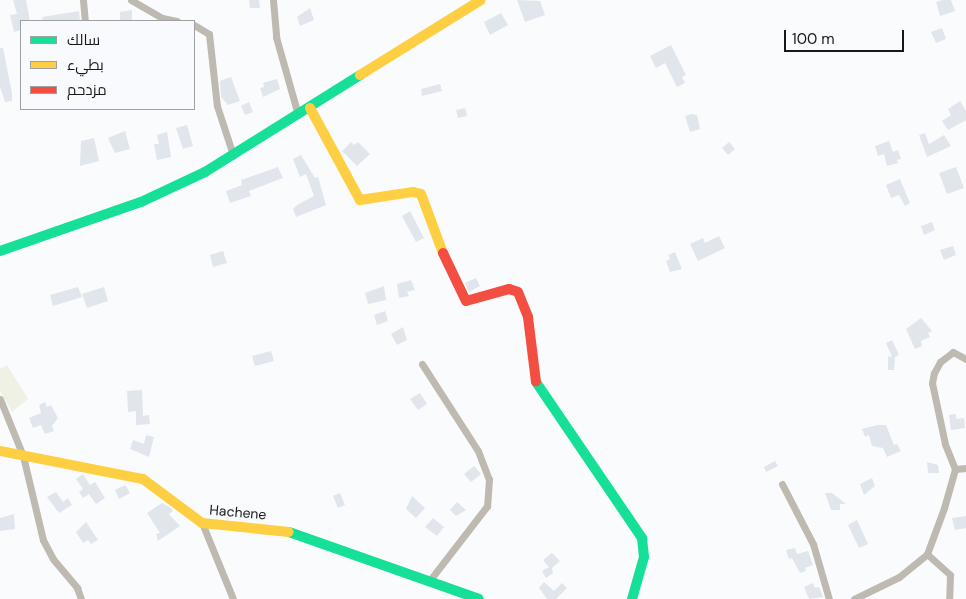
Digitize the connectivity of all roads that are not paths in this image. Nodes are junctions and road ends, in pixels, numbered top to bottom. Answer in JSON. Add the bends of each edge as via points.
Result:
{"nodes":[{"id":1,"x":83,"y":0,"type":"edge"},
{"id":2,"x":131,"y":0,"type":"edge"},
{"id":3,"x":273,"y":0,"type":"edge"},
{"id":4,"x":481,"y":0,"type":"edge"},
{"id":5,"x":85,"y":20,"type":"edge"},
{"id":6,"x":172,"y":20,"type":"edge"},
{"id":7,"x":195,"y":25,"type":"edge"},
{"id":8,"x":310,"y":108,"type":"junction"},
{"id":9,"x":298,"y":115,"type":"junction"},
{"id":10,"x":233,"y":155,"type":"junction"},
{"id":11,"x":0,"y":251,"type":"edge"},
{"id":12,"x":966,"y":359,"type":"edge"},
{"id":13,"x":422,"y":364,"type":"dead end"},
{"id":14,"x":0,"y":399,"type":"edge"},
{"id":15,"x":0,"y":451,"type":"edge"},
{"id":16,"x":23,"y":456,"type":"junction"},
{"id":17,"x":966,"y":468,"type":"edge"},
{"id":18,"x":955,"y":469,"type":"junction"},
{"id":19,"x":782,"y":484,"type":"dead end"},
{"id":20,"x":202,"y":523,"type":"junction"},
{"id":21,"x":927,"y":554,"type":"junction"},
{"id":22,"x":430,"y":580,"type":"junction"},
{"id":23,"x":81,"y":599,"type":"edge"},
{"id":24,"x":233,"y":599,"type":"edge"},
{"id":25,"x":479,"y":599,"type":"edge"},
{"id":26,"x":632,"y":599,"type":"edge"},
{"id":27,"x":829,"y":599,"type":"edge"},
{"id":28,"x":854,"y":599,"type":"edge"},
{"id":29,"x":948,"y":599,"type":"edge"}],
"edges":[{"from":1,"to":5,"type":"street"},
{"from":2,"to":6,"type":"street","via":[[162,18]]},
{"from":3,"to":9,"type":"street","via":[[276,37]]},
{"from":4,"to":8,"type":"street"},
{"from":7,"to":10,"type":"street","via":[[209,34],[217,106]]},
{"from":8,"to":9,"type":"street"},
{"from":8,"to":26,"type":"street","via":[[360,200],[413,192],[421,194],[445,258],[466,301],[509,288],[518,292],[528,318],[534,379],[642,538],[644,557]]},
{"from":9,"to":10,"type":"street"},
{"from":10,"to":11,"type":"street","via":[[141,202]]},
{"from":12,"to":18,"type":"street","via":[[953,352],[947,355],[934,373],[932,383],[945,444]]},
{"from":13,"to":22,"type":"street","via":[[478,450],[489,479],[487,506]]},
{"from":14,"to":16,"type":"street"},
{"from":15,"to":16,"type":"street","name":"Hachene"},
{"from":16,"to":20,"type":"street","name":"Hachene","via":[[143,479]]},
{"from":16,"to":23,"type":"street","via":[[43,540],[53,559],[77,588]]},
{"from":17,"to":18,"type":"street"},
{"from":18,"to":21,"type":"street"},
{"from":19,"to":27,"type":"street","via":[[813,544]]},
{"from":20,"to":22,"type":"street","name":"Hachene","via":[[291,532],[375,558]]},
{"from":20,"to":24,"type":"street"},
{"from":21,"to":28,"type":"street","via":[[899,576]]},
{"from":21,"to":29,"type":"street","via":[[950,575]]},
{"from":22,"to":25,"type":"street","name":"Hachene"}]}
